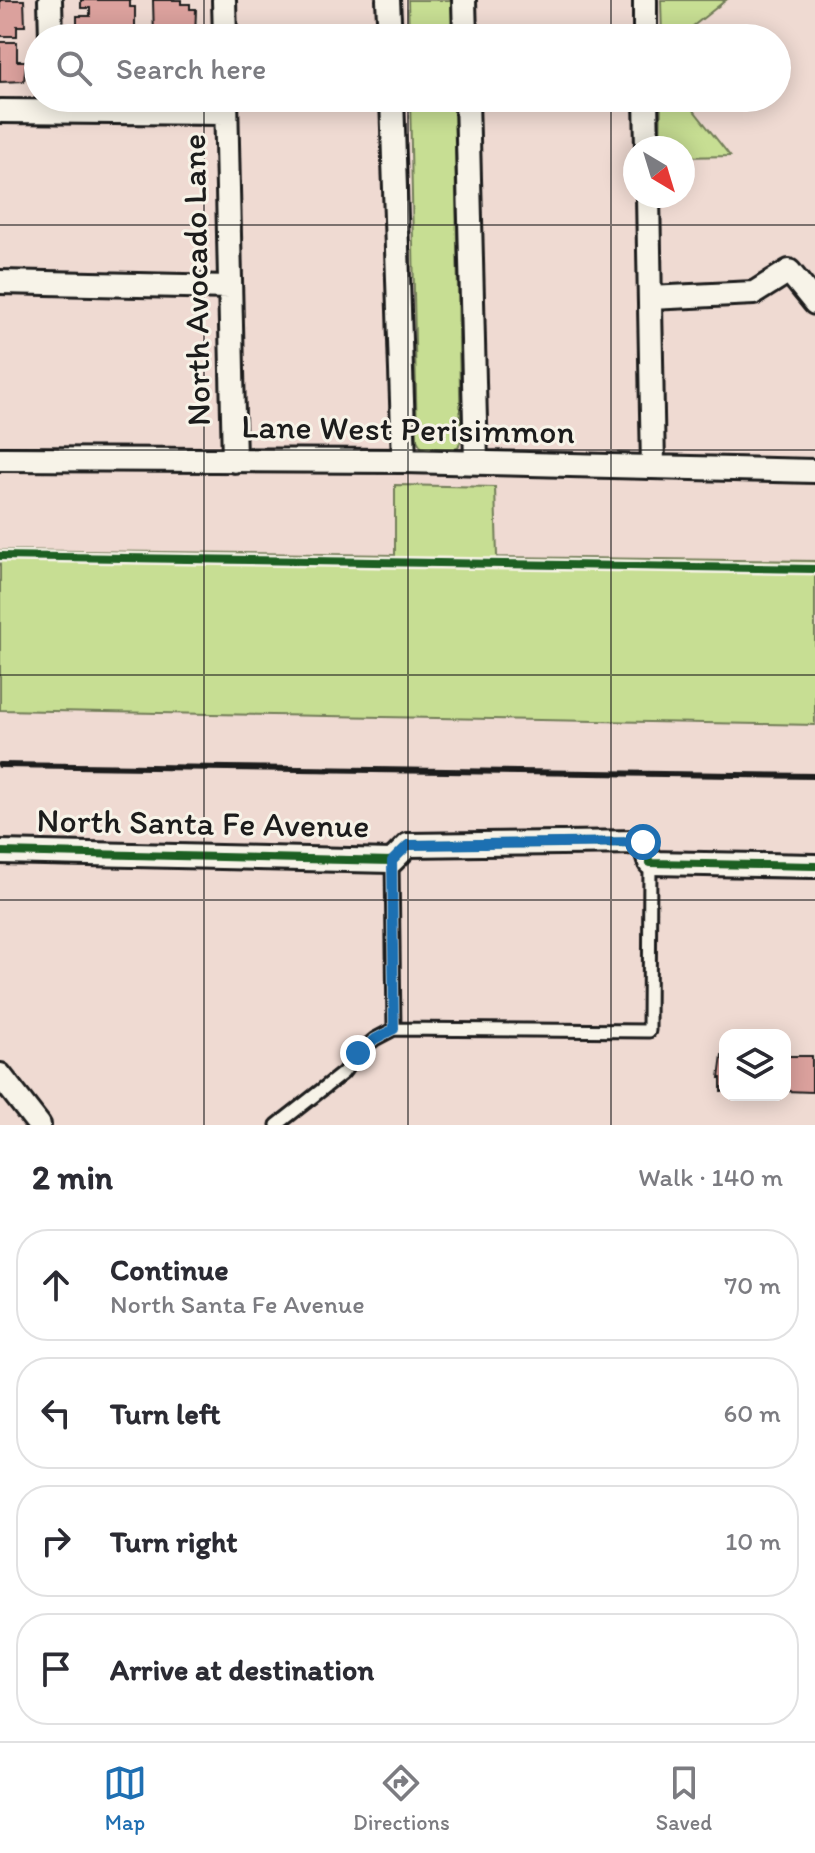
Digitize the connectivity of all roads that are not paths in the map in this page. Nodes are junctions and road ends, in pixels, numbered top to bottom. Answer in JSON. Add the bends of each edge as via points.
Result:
{"nodes":[{"id":1,"x":50,"y":0,"type":"edge"},
{"id":2,"x":224,"y":0,"type":"edge"},
{"id":3,"x":388,"y":0,"type":"edge"},
{"id":4,"x":464,"y":0,"type":"edge"},
{"id":5,"x":645,"y":0,"type":"edge"},
{"id":6,"x":51,"y":24,"type":"edge"},
{"id":7,"x":225,"y":24,"type":"edge"},
{"id":8,"x":389,"y":24,"type":"edge"},
{"id":9,"x":465,"y":24,"type":"edge"},
{"id":10,"x":645,"y":24,"type":"edge"},
{"id":11,"x":24,"y":108,"type":"edge"},
{"id":12,"x":0,"y":111,"type":"edge"},
{"id":13,"x":226,"y":112,"type":"edge"},
{"id":14,"x":392,"y":112,"type":"edge"},
{"id":15,"x":467,"y":112,"type":"edge"},
{"id":16,"x":646,"y":112,"type":"edge"},
{"id":17,"x":647,"y":136,"type":"edge"},
{"id":18,"x":648,"y":208,"type":"edge"},
{"id":19,"x":0,"y":282,"type":"edge"},
{"id":20,"x":230,"y":287,"type":"junction"},
{"id":21,"x":650,"y":298,"type":"junction"},
{"id":22,"x":815,"y":303,"type":"edge"},
{"id":23,"x":0,"y":459,"type":"edge"},
{"id":24,"x":234,"y":461,"type":"junction"},
{"id":25,"x":404,"y":461,"type":"junction"},
{"id":26,"x":476,"y":462,"type":"junction"},
{"id":27,"x":653,"y":467,"type":"junction"},
{"id":28,"x":815,"y":471,"type":"edge"},
{"id":29,"x":0,"y":852,"type":"edge"},
{"id":30,"x":392,"y":861,"type":"junction"},
{"id":31,"x":650,"y":863,"type":"junction"},
{"id":32,"x":815,"y":866,"type":"edge"},
{"id":33,"x":394,"y":1029,"type":"junction"},
{"id":34,"x":0,"y":1075,"type":"edge"},
{"id":35,"x":39,"y":1125,"type":"edge"},
{"id":36,"x":277,"y":1125,"type":"edge"}],
"edges":[{"from":1,"to":6,"type":"street"},
{"from":2,"to":7,"type":"street"},
{"from":3,"to":8,"type":"street"},
{"from":4,"to":9,"type":"street"},
{"from":5,"to":10,"type":"street"},
{"from":11,"to":12,"type":"street"},
{"from":13,"to":20,"type":"street","name":"North Avocado Lane"},
{"from":14,"to":25,"type":"street"},
{"from":15,"to":26,"type":"street"},
{"from":16,"to":17,"type":"street"},
{"from":18,"to":21,"type":"street"},
{"from":19,"to":20,"type":"street"},
{"from":20,"to":24,"type":"street","name":"North Avocado Lane"},
{"from":21,"to":22,"type":"street","via":[[754,293],[789,271]]},
{"from":21,"to":27,"type":"street"},
{"from":23,"to":24,"type":"street","name":"Lane West Perisimmon"},
{"from":24,"to":25,"type":"street","name":"Lane West Perisimmon"},
{"from":25,"to":26,"type":"street","name":"Lane West Perisimmon"},
{"from":26,"to":27,"type":"street","name":"Lane West Perisimmon"},
{"from":27,"to":28,"type":"street","name":"Lane West Perisimmon"},
{"from":29,"to":30,"type":"street","name":"North Santa Fe Avenue"},
{"from":30,"to":31,"type":"street","name":"North Santa Fe Avenue","via":[[408,845],[643,842]]},
{"from":30,"to":33,"type":"lane"},
{"from":31,"to":32,"type":"street"},
{"from":31,"to":33,"type":"lane","via":[[649,1031]]},
{"from":33,"to":36,"type":"lane","via":[[375,1039],[343,1073]]},
{"from":34,"to":35,"type":"street"}]}
